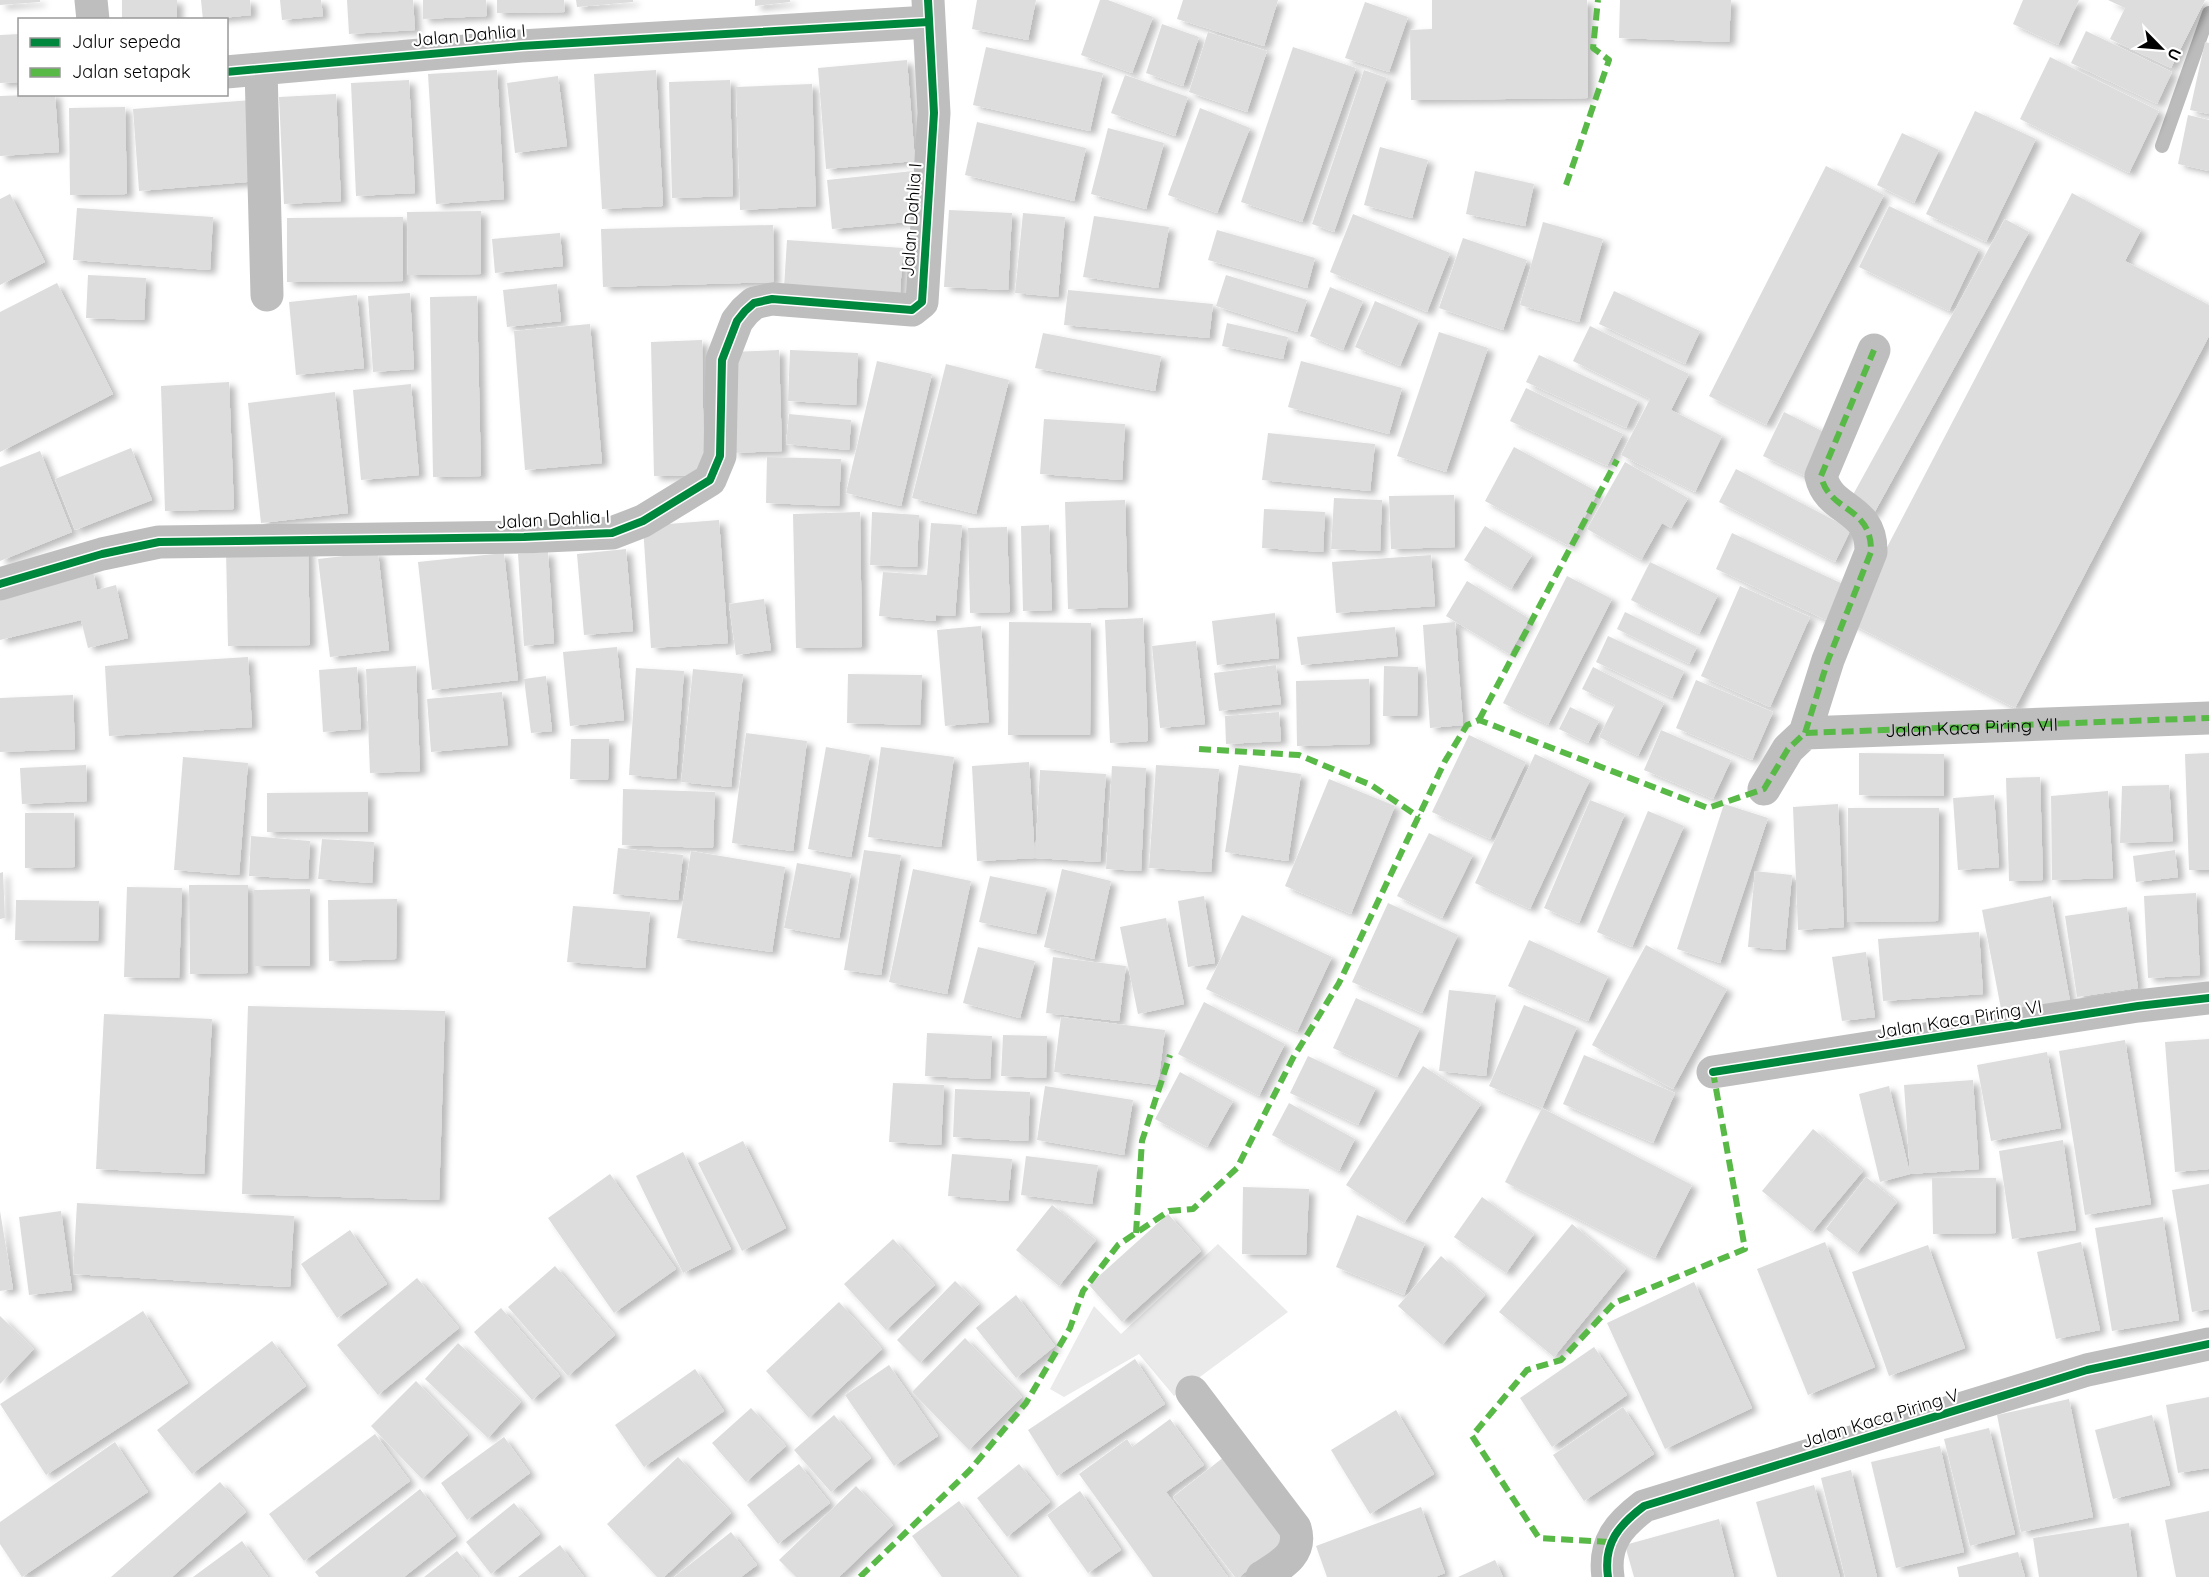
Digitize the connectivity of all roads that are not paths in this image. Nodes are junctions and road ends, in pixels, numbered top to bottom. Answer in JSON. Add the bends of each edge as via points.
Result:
{"nodes":[{"id":1,"x":91,"y":0,"type":"edge"},
{"id":2,"x":929,"y":11,"type":"edge"},
{"id":3,"x":93,"y":18,"type":"edge"},
{"id":4,"x":261,"y":69,"type":"junction"},
{"id":5,"x":228,"y":72,"type":"edge"},
{"id":6,"x":267,"y":295,"type":"dead end"},
{"id":7,"x":1874,"y":350,"type":"dead end"},
{"id":8,"x":0,"y":585,"type":"edge"},
{"id":9,"x":2209,"y":718,"type":"edge"},
{"id":10,"x":1805,"y":733,"type":"junction"},
{"id":11,"x":1764,"y":789,"type":"dead end"},
{"id":12,"x":2209,"y":998,"type":"edge"},
{"id":13,"x":1713,"y":1072,"type":"dead end"},
{"id":14,"x":2209,"y":1344,"type":"edge"},
{"id":15,"x":1192,"y":1392,"type":"dead end"},
{"id":16,"x":1262,"y":1577,"type":"edge"},
{"id":17,"x":1608,"y":1577,"type":"edge"}],
"edges":[{"from":1,"to":3,"type":"street"},
{"from":2,"to":4,"type":"street","name":"Jalan Dahlia I"},
{"from":2,"to":8,"type":"street","name":"Jalan Dahlia I","via":[[934,113],[920,306],[912,310],[772,299],[754,303],[737,321],[722,360],[720,456],[710,480],[643,521],[612,533],[159,542],[102,554]]},
{"from":4,"to":5,"type":"street","name":"Jalan Dahlia I"},
{"from":4,"to":6,"type":"street"},
{"from":7,"to":10,"type":"street","via":[[1821,476],[1831,496],[1864,521],[1872,537],[1871,552],[1822,676]]},
{"from":9,"to":10,"type":"street","name":"Jalan Kaca Piring VII"},
{"from":10,"to":11,"type":"street","via":[[1788,749]]},
{"from":12,"to":13,"type":"street","name":"Jalan Kaca Piring VI"},
{"from":14,"to":17,"type":"street","name":"Jalan Kaca Piring V","via":[[2087,1370],[1644,1506],[1623,1521],[1609,1542]]},
{"from":15,"to":16,"type":"street","via":[[1295,1528],[1298,1541],[1292,1555]]}]}
